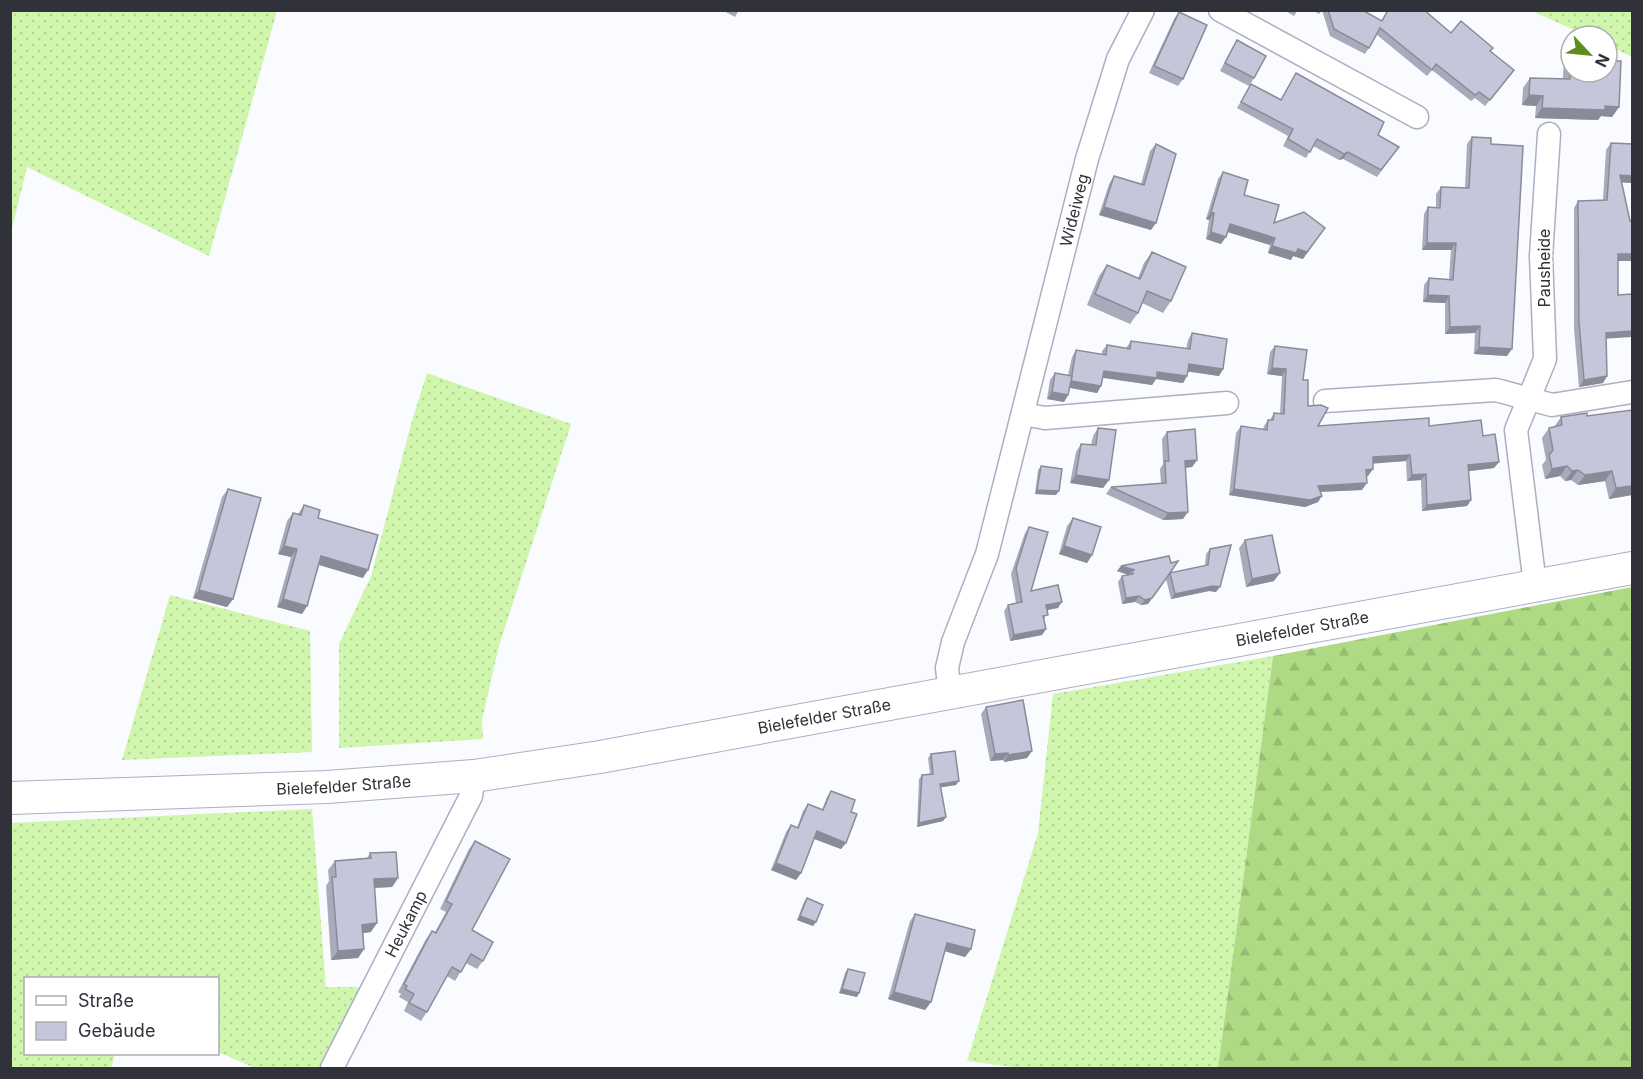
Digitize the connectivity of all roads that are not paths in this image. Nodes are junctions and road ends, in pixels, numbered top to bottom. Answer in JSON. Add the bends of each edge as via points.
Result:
{"nodes":[{"id":1,"x":1143,"y":10,"type":"edge"},
{"id":2,"x":1220,"y":10,"type":"edge"},
{"id":3,"x":1417,"y":117,"type":"dead end"},
{"id":4,"x":1549,"y":134,"type":"dead end"},
{"id":5,"x":1632,"y":392,"type":"edge"},
{"id":6,"x":1527,"y":398,"type":"junction"},
{"id":7,"x":1325,"y":401,"type":"dead end"},
{"id":8,"x":1227,"y":403,"type":"dead end"},
{"id":9,"x":1023,"y":414,"type":"junction"},
{"id":10,"x":1632,"y":567,"type":"edge"},
{"id":11,"x":1535,"y":585,"type":"junction"},
{"id":12,"x":950,"y":693,"type":"junction"},
{"id":13,"x":474,"y":776,"type":"junction"},
{"id":14,"x":10,"y":798,"type":"edge"},
{"id":15,"x":332,"y":1068,"type":"edge"}],
"edges":[{"from":1,"to":9,"type":"street","name":"Wideiweg","via":[[1118,59],[1087,159]]},
{"from":2,"to":3,"type":"street"},
{"from":4,"to":6,"type":"street","name":"Pausheide","via":[[1542,256],[1545,358]]},
{"from":5,"to":6,"type":"street","via":[[1552,405]]},
{"from":6,"to":7,"type":"street","via":[[1496,390]]},
{"from":6,"to":11,"type":"street","name":"Pausheide","via":[[1516,430]]},
{"from":8,"to":9,"type":"street","via":[[1045,418]]},
{"from":9,"to":12,"type":"street","name":"Wideiweg","via":[[987,554],[953,642],[947,668]]},
{"from":10,"to":11,"type":"main road","name":"Bielefelder Straße"},
{"from":11,"to":12,"type":"main road","name":"Bielefelder Straße"},
{"from":12,"to":13,"type":"main road","name":"Bielefelder Straße"},
{"from":13,"to":14,"type":"main road","name":"Bielefelder Straße","via":[[327,787]]},
{"from":13,"to":15,"type":"street","name":"Heukamp","via":[[471,796]]}]}
